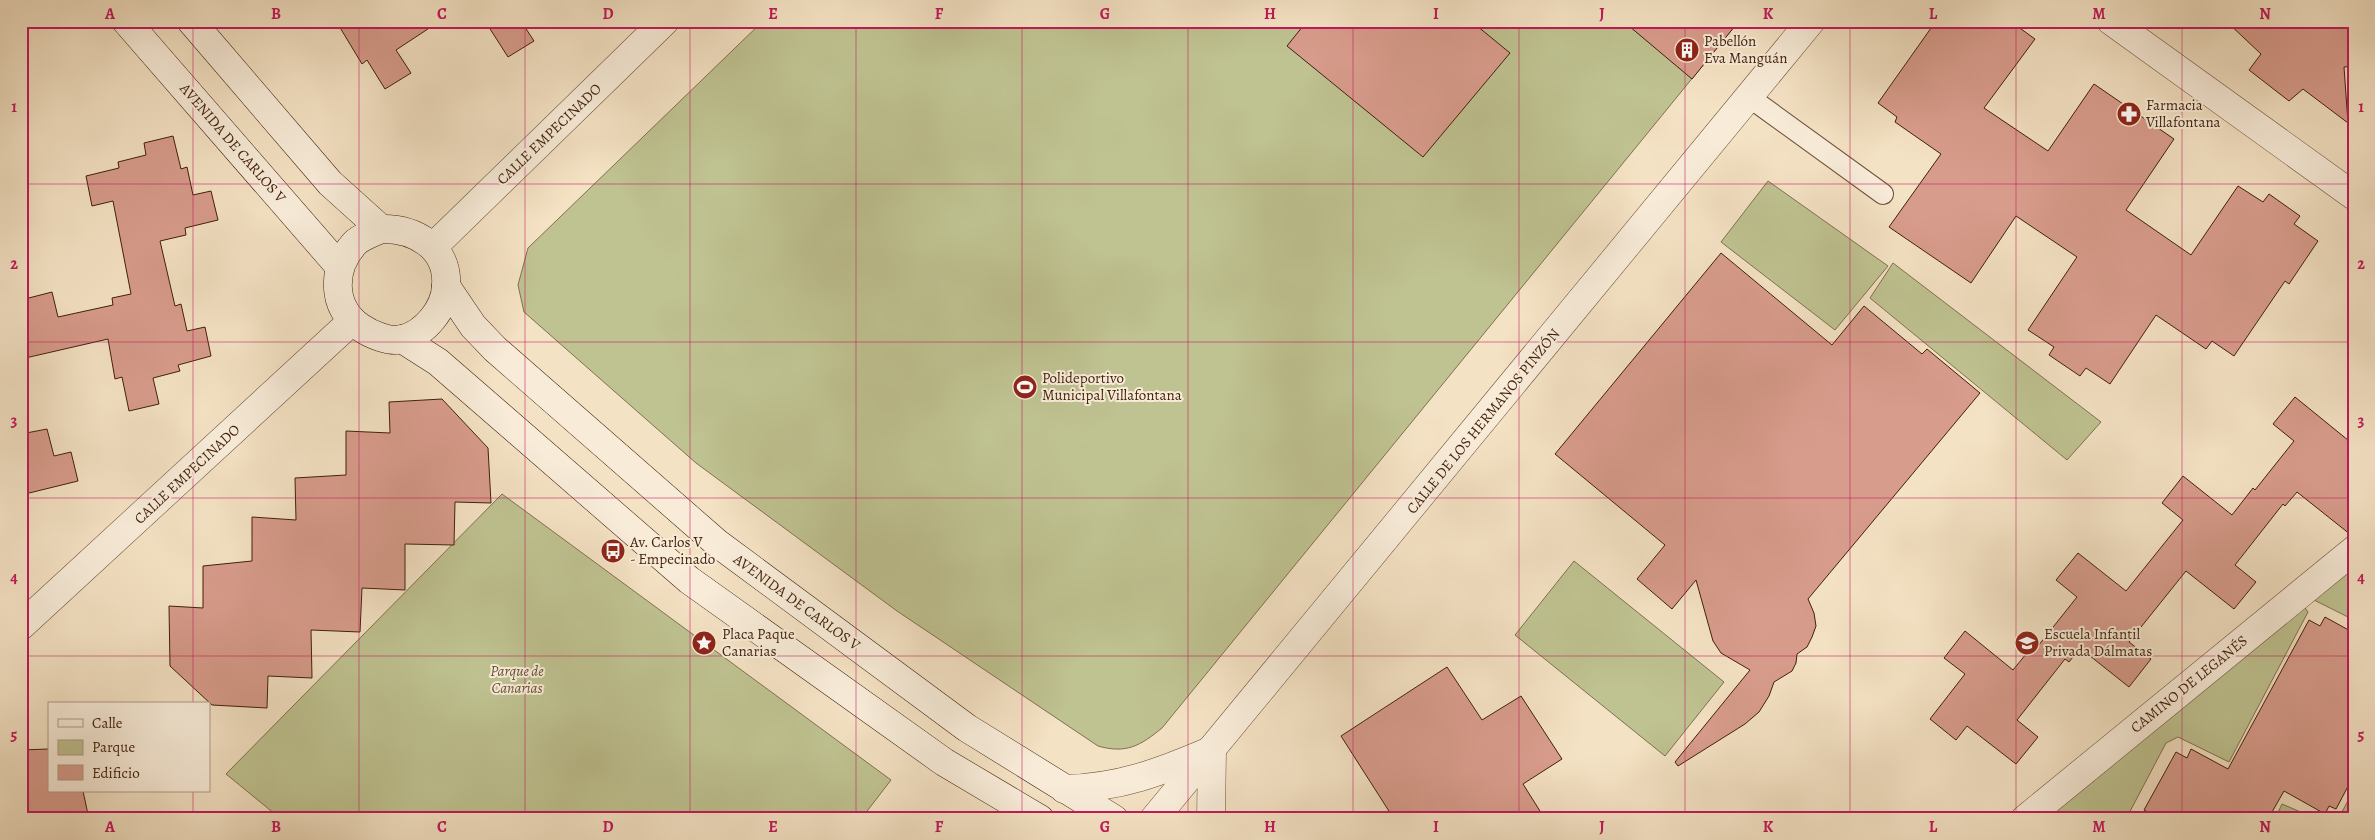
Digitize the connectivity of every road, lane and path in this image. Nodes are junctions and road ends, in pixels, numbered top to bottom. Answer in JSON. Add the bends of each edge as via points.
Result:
{"nodes":[{"id":1,"x":126,"y":21,"type":"edge"},
{"id":2,"x":191,"y":21,"type":"edge"},
{"id":3,"x":665,"y":21,"type":"edge"},
{"id":4,"x":1811,"y":21,"type":"edge"},
{"id":5,"x":2111,"y":21,"type":"edge"},
{"id":6,"x":1749,"y":97,"type":"junction"},
{"id":7,"x":1883,"y":194,"type":"dead end"},
{"id":8,"x":2354,"y":196,"type":"edge"},
{"id":9,"x":381,"y":230,"type":"junction"},
{"id":10,"x":433,"y":247,"type":"junction"},
{"id":11,"x":339,"y":266,"type":"junction"},
{"id":12,"x":446,"y":286,"type":"junction"},
{"id":13,"x":352,"y":321,"type":"junction"},
{"id":14,"x":402,"y":339,"type":"junction"},
{"id":15,"x":2354,"y":550,"type":"edge"},
{"id":16,"x":21,"y":626,"type":"edge"},
{"id":17,"x":1212,"y":750,"type":"junction"},
{"id":18,"x":1064,"y":789,"type":"junction"},
{"id":19,"x":1040,"y":819,"type":"edge"},
{"id":20,"x":1114,"y":819,"type":"edge"},
{"id":21,"x":1154,"y":819,"type":"edge"},
{"id":22,"x":1211,"y":819,"type":"edge"},
{"id":23,"x":2025,"y":819,"type":"edge"}],
"edges":[{"from":1,"to":11,"type":"street","name":"AVENIDA DE CARLOS V"},
{"from":2,"to":9,"type":"street","via":[[330,183]]},
{"from":3,"to":10,"type":"street","name":"CALLE EMPECINADO"},
{"from":4,"to":6,"type":"street","name":"CALLE DE LOS HERMANOS PINZÓN"},
{"from":5,"to":8,"type":"street"},
{"from":6,"to":7,"type":"lane"},
{"from":6,"to":17,"type":"street","name":"CALLE DE LOS HERMANOS PINZÓN"},
{"from":9,"to":10,"type":"street","via":[[398,229],[413,233]]},
{"from":9,"to":11,"type":"street","via":[[355,242]]},
{"from":10,"to":12,"type":"street","via":[[444,268]]},
{"from":11,"to":13,"type":"street","via":[[339,300]]},
{"from":12,"to":14,"type":"street","via":[[439,310],[424,327]]},
{"from":12,"to":18,"type":"street","name":"AVENIDA DE CARLOS V","via":[[473,326],[495,349],[717,543],[967,728]]},
{"from":13,"to":14,"type":"street","via":[[368,333]]},
{"from":13,"to":16,"type":"street","name":"CALLE EMPECINADO"},
{"from":14,"to":19,"type":"street","via":[[438,362],[688,580],[944,762]]},
{"from":15,"to":23,"type":"street","name":"CAMINO DE LEGANÉS"},
{"from":17,"to":18,"type":"street","via":[[1126,783]]},
{"from":17,"to":21,"type":"street","name":"CALLE DE LOS HERMANOS PINZÓN"},
{"from":17,"to":22,"type":"street"},
{"from":18,"to":20,"type":"street","name":"AVENIDA DE CARLOS V"}]}
